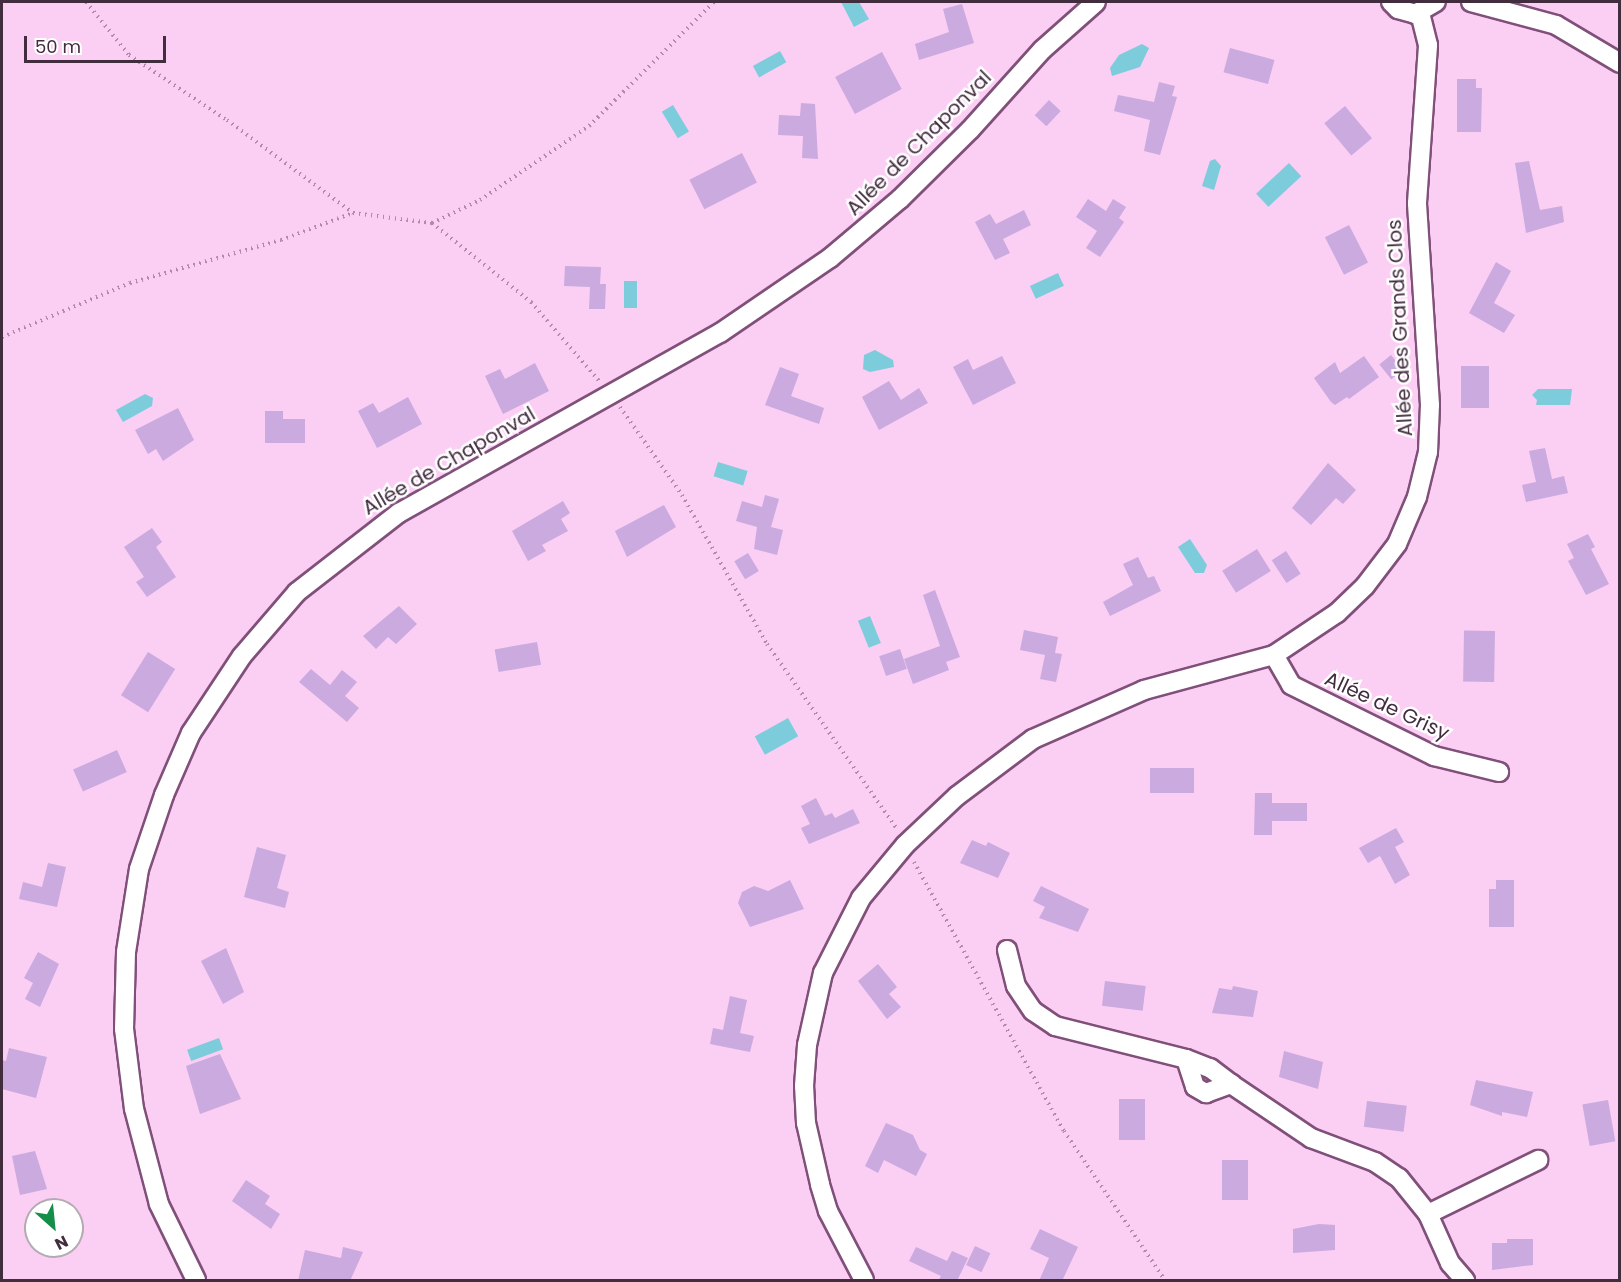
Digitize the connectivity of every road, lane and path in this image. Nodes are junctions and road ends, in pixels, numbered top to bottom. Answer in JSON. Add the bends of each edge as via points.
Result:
{"nodes":[{"id":1,"x":86,"y":2,"type":"edge"},
{"id":2,"x":714,"y":2,"type":"edge"},
{"id":3,"x":1096,"y":2,"type":"edge"},
{"id":4,"x":1391,"y":2,"type":"edge"},
{"id":5,"x":1436,"y":2,"type":"edge"},
{"id":6,"x":1471,"y":2,"type":"edge"},
{"id":7,"x":1420,"y":14,"type":"junction"},
{"id":8,"x":1620,"y":63,"type":"edge"},
{"id":9,"x":353,"y":213,"type":"junction"},
{"id":10,"x":432,"y":223,"type":"junction"},
{"id":11,"x":2,"y":337,"type":"edge"},
{"id":12,"x":610,"y":394,"type":"junction"},
{"id":13,"x":1274,"y":655,"type":"junction"},
{"id":14,"x":1499,"y":772,"type":"dead end"},
{"id":15,"x":905,"y":845,"type":"junction"},
{"id":16,"x":1007,"y":950,"type":"dead end"},
{"id":17,"x":1538,"y":1160,"type":"dead end"},
{"id":18,"x":1428,"y":1214,"type":"junction"},
{"id":19,"x":196,"y":1281,"type":"edge"},
{"id":20,"x":864,"y":1281,"type":"edge"},
{"id":21,"x":1165,"y":1281,"type":"edge"},
{"id":22,"x":1465,"y":1281,"type":"edge"}],
"edges":[{"from":1,"to":9,"type":"path","via":[[129,55],[227,120]]},
{"from":2,"to":10,"type":"path","via":[[589,126],[480,200]]},
{"from":3,"to":12,"type":"street","name":"Allée de Chaponval","via":[[1042,50],[970,130],[900,199],[830,258],[720,333]]},
{"from":4,"to":7,"type":"street","via":[[1406,13]]},
{"from":5,"to":7,"type":"street"},
{"from":6,"to":8,"type":"street","via":[[1556,25]]},
{"from":7,"to":13,"type":"street","name":"Allée des Grands Clos","via":[[1428,45],[1417,203],[1430,405],[1428,452],[1420,486],[1397,544],[1365,586],[1337,613]]},
{"from":9,"to":10,"type":"path"},
{"from":9,"to":11,"type":"path","via":[[281,240],[130,283]]},
{"from":10,"to":12,"type":"path","via":[[531,302]]},
{"from":12,"to":15,"type":"path","via":[[682,495],[767,644],[897,828]]},
{"from":12,"to":19,"type":"street","name":"Allée de Chaponval","via":[[399,513],[297,592],[242,656],[202,715],[177,762],[139,869],[126,952],[124,1029],[134,1109],[147,1162],[159,1204]]},
{"from":13,"to":14,"type":"street","name":"Allée de Grisy","via":[[1291,685],[1434,756]]},
{"from":13,"to":15,"type":"street","name":"Allée des Grands Clos","via":[[1144,690],[1065,722],[999,760]]},
{"from":15,"to":20,"type":"street","name":"Allée des Grands Clos","via":[[861,898],[839,938],[824,973],[807,1045],[804,1086],[815,1164],[828,1211]]},
{"from":15,"to":21,"type":"path","via":[[1064,1131]]},
{"from":16,"to":18,"type":"street","via":[[1016,986],[1033,1011],[1055,1026],[1186,1059],[1195,1087],[1206,1093],[1231,1084],[1311,1138],[1375,1162],[1399,1178]]},
{"from":17,"to":18,"type":"street"},
{"from":18,"to":22,"type":"street","via":[[1450,1263]]}]}
